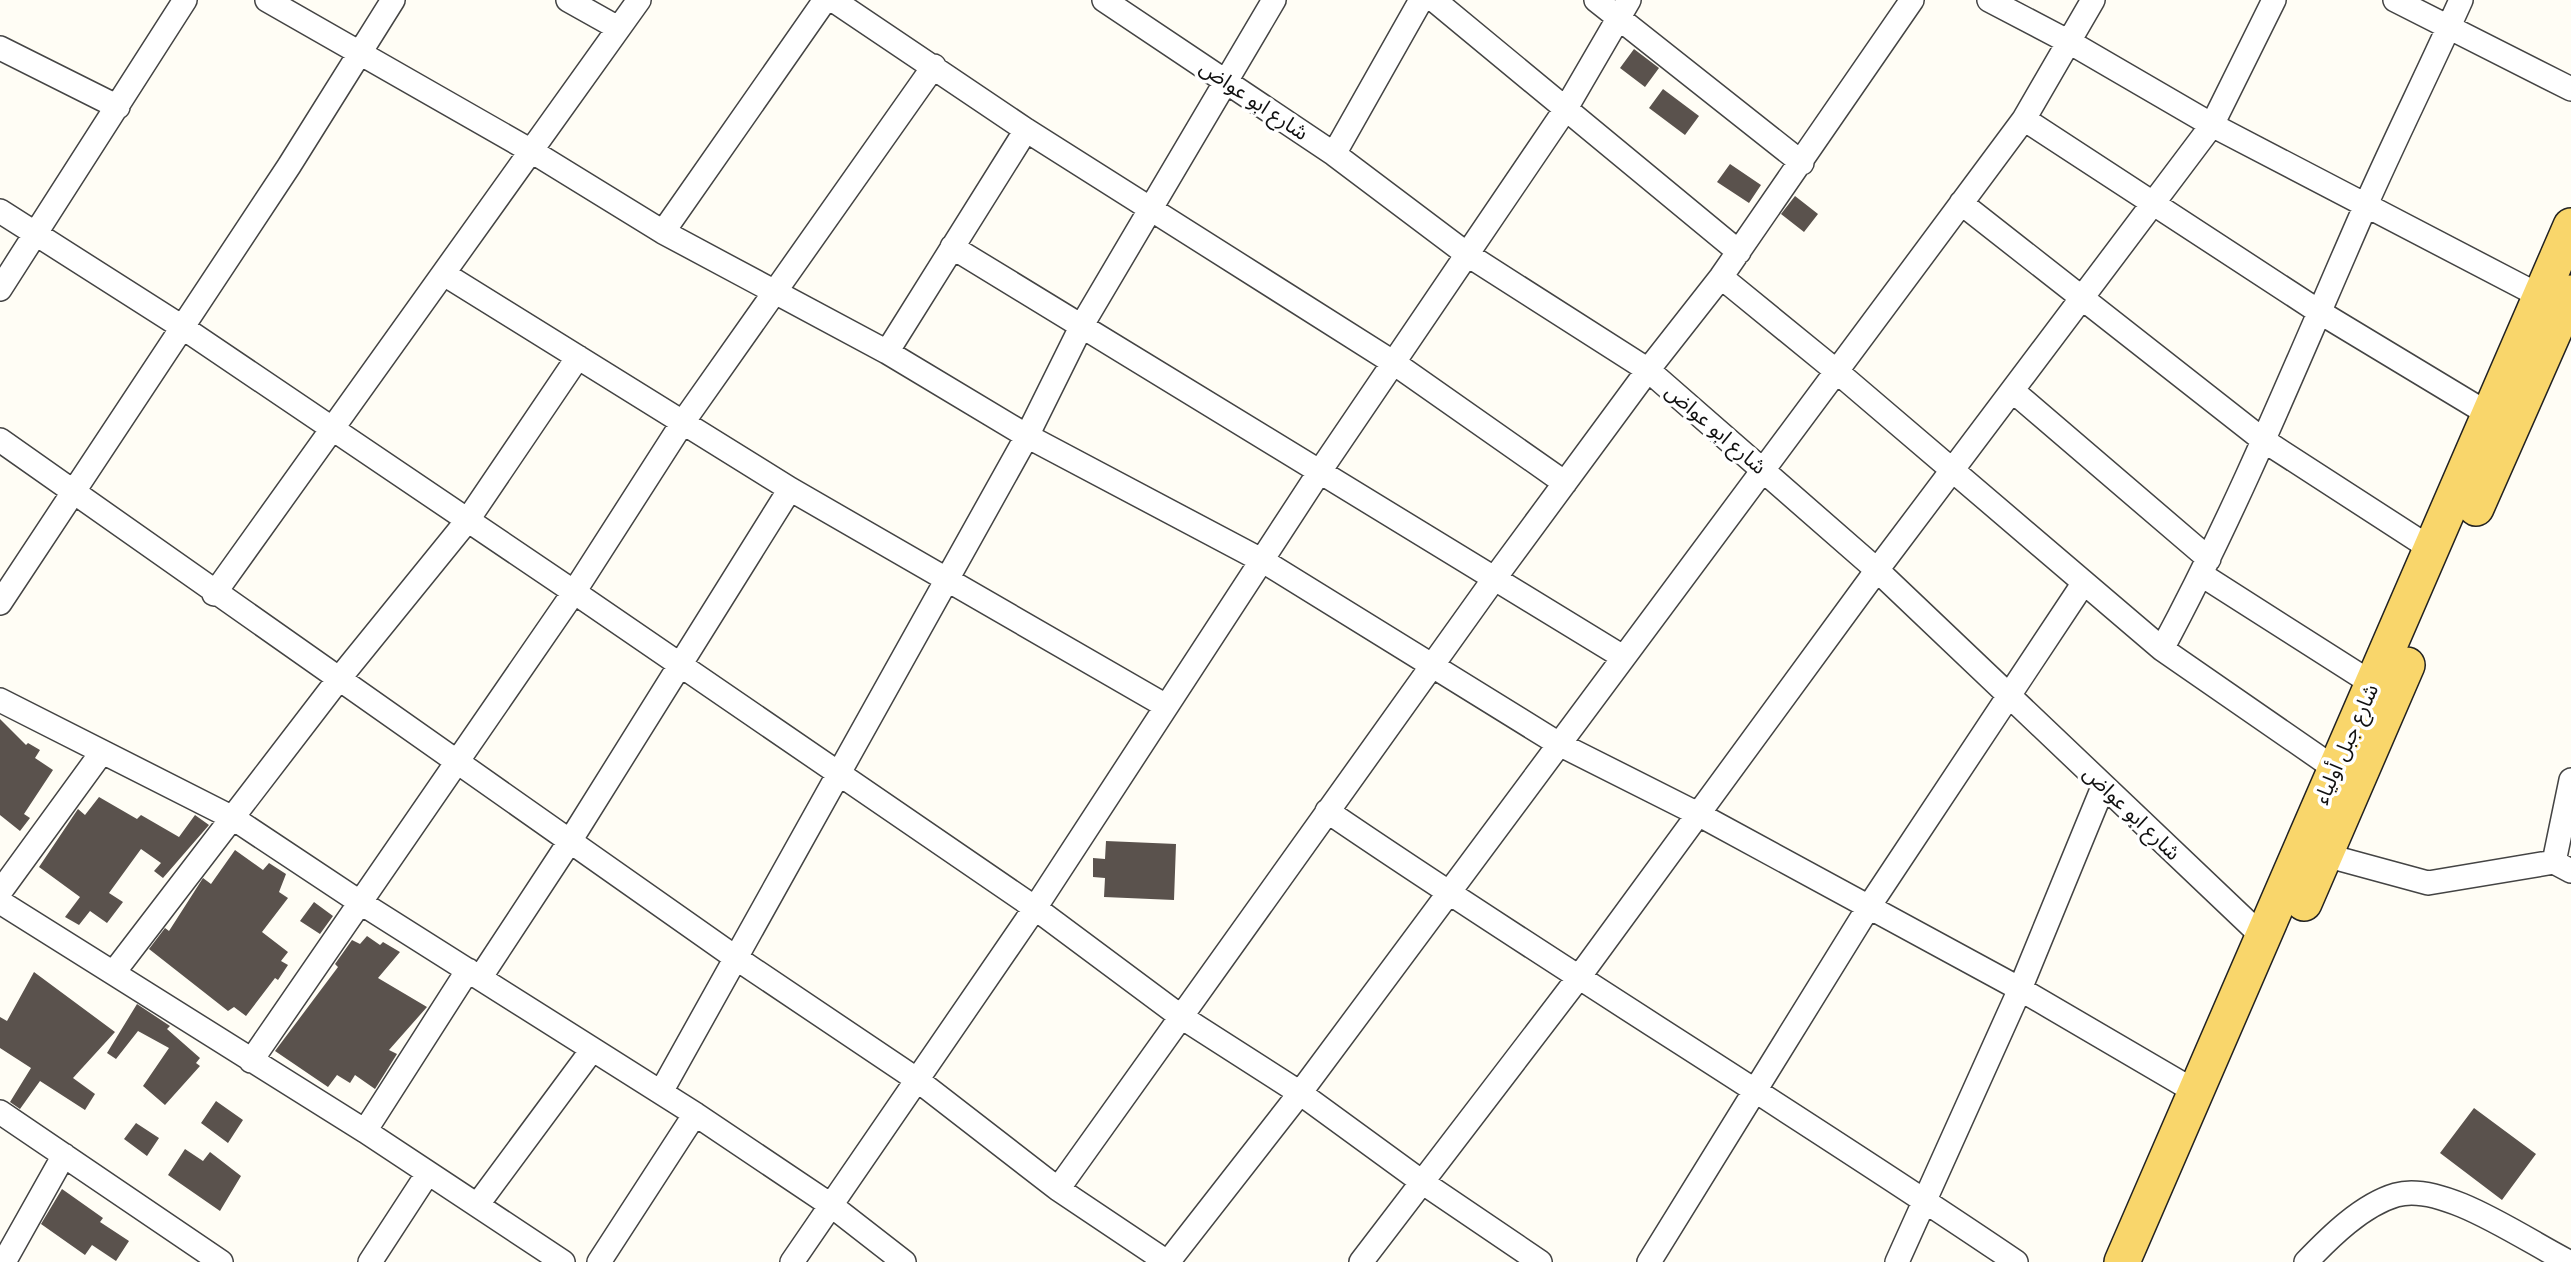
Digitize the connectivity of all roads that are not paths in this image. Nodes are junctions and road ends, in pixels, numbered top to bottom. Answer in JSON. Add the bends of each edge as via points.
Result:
{"nodes":[{"id":1,"x":185,"y":0,"type":"edge"},
{"id":2,"x":267,"y":0,"type":"edge"},
{"id":3,"x":393,"y":0,"type":"edge"},
{"id":4,"x":568,"y":0,"type":"edge"},
{"id":5,"x":639,"y":0,"type":"edge"},
{"id":6,"x":825,"y":0,"type":"edge"},
{"id":7,"x":833,"y":0,"type":"edge"},
{"id":8,"x":1104,"y":0,"type":"edge"},
{"id":9,"x":1274,"y":0,"type":"edge"},
{"id":10,"x":1421,"y":0,"type":"edge"},
{"id":11,"x":1434,"y":0,"type":"edge"},
{"id":12,"x":1596,"y":0,"type":"edge"},
{"id":13,"x":1912,"y":0,"type":"edge"},
{"id":14,"x":1989,"y":0,"type":"edge"},
{"id":15,"x":2093,"y":0,"type":"edge"},
{"id":16,"x":2274,"y":0,"type":"edge"},
{"id":17,"x":2395,"y":0,"type":"edge"},
{"id":18,"x":2461,"y":0,"type":"edge"},
{"id":19,"x":1624,"y":9,"type":"edge"},
{"id":20,"x":618,"y":28,"type":"junction"},
{"id":21,"x":2449,"y":28,"type":"junction"},
{"id":22,"x":2071,"y":43,"type":"junction"},
{"id":23,"x":0,"y":48,"type":"edge"},
{"id":24,"x":360,"y":51,"type":"junction"},
{"id":25,"x":934,"y":66,"type":"junction"},
{"id":26,"x":1225,"y":80,"type":"junction"},
{"id":27,"x":2571,"y":89,"type":"edge"},
{"id":28,"x":118,"y":107,"type":"junction"},
{"id":29,"x":1564,"y":110,"type":"junction"},
{"id":30,"x":2024,"y":119,"type":"junction"},
{"id":31,"x":2212,"y":125,"type":"junction"},
{"id":32,"x":1026,"y":130,"type":"junction"},
{"id":33,"x":533,"y":152,"type":"junction"},
{"id":34,"x":1334,"y":154,"type":"junction"},
{"id":35,"x":1802,"y":163,"type":"junction"},
{"id":36,"x":2152,"y":201,"type":"junction"},
{"id":37,"x":1961,"y":204,"type":"junction"},
{"id":38,"x":2365,"y":206,"type":"junction"},
{"id":39,"x":1149,"y":208,"type":"junction"},
{"id":40,"x":0,"y":211,"type":"edge"},
{"id":41,"x":2571,"y":226,"type":"edge"},
{"id":42,"x":663,"y":232,"type":"junction"},
{"id":43,"x":34,"y":234,"type":"junction"},
{"id":44,"x":952,"y":247,"type":"junction"},
{"id":45,"x":1739,"y":252,"type":"junction"},
{"id":46,"x":1468,"y":255,"type":"junction"},
{"id":47,"x":444,"y":274,"type":"junction"},
{"id":48,"x":1721,"y":277,"type":"junction"},
{"id":49,"x":0,"y":289,"type":"edge"},
{"id":50,"x":775,"y":289,"type":"junction"},
{"id":51,"x":2556,"y":295,"type":"edge"},
{"id":52,"x":2084,"y":298,"type":"junction"},
{"id":53,"x":2321,"y":313,"type":"junction"},
{"id":54,"x":1082,"y":325,"type":"junction"},
{"id":55,"x":182,"y":327,"type":"junction"},
{"id":56,"x":887,"y":352,"type":"junction"},
{"id":57,"x":578,"y":357,"type":"junction"},
{"id":58,"x":1394,"y":363,"type":"junction"},
{"id":59,"x":1648,"y":370,"type":"junction"},
{"id":60,"x":1835,"y":370,"type":"junction"},
{"id":61,"x":2014,"y":392,"type":"junction"},
{"id":62,"x":2490,"y":415,"type":"junction"},
{"id":63,"x":683,"y":422,"type":"junction"},
{"id":64,"x":332,"y":431,"type":"junction"},
{"id":65,"x":1027,"y":436,"type":"junction"},
{"id":66,"x":0,"y":440,"type":"edge"},
{"id":67,"x":2263,"y":440,"type":"junction"},
{"id":68,"x":1762,"y":469,"type":"junction"},
{"id":69,"x":1953,"y":470,"type":"junction"},
{"id":70,"x":1320,"y":471,"type":"junction"},
{"id":71,"x":1565,"y":483,"type":"junction"},
{"id":72,"x":790,"y":489,"type":"junction"},
{"id":73,"x":71,"y":493,"type":"junction"},
{"id":74,"x":467,"y":521,"type":"junction"},
{"id":75,"x":2432,"y":550,"type":"junction"},
{"id":76,"x":1263,"y":561,"type":"junction"},
{"id":77,"x":2206,"y":567,"type":"junction"},
{"id":78,"x":1878,"y":570,"type":"junction"},
{"id":79,"x":948,"y":579,"type":"junction"},
{"id":80,"x":1494,"y":579,"type":"junction"},
{"id":81,"x":2083,"y":584,"type":"junction"},
{"id":82,"x":574,"y":592,"type":"junction"},
{"id":83,"x":214,"y":594,"type":"junction"},
{"id":84,"x":0,"y":603,"type":"edge"},
{"id":85,"x":2162,"y":649,"type":"junction"},
{"id":86,"x":1623,"y":657,"type":"junction"},
{"id":87,"x":679,"y":666,"type":"junction"},
{"id":88,"x":1434,"y":667,"type":"junction"},
{"id":89,"x":338,"y":680,"type":"junction"},
{"id":90,"x":2373,"y":684,"type":"junction"},
{"id":91,"x":2010,"y":693,"type":"junction"},
{"id":92,"x":0,"y":700,"type":"edge"},
{"id":93,"x":1166,"y":706,"type":"junction"},
{"id":94,"x":1559,"y":744,"type":"junction"},
{"id":95,"x":102,"y":752,"type":"junction"},
{"id":96,"x":455,"y":762,"type":"junction"},
{"id":97,"x":2334,"y":768,"type":"junction"},
{"id":98,"x":840,"y":775,"type":"junction"},
{"id":99,"x":2571,"y":780,"type":"edge"},
{"id":100,"x":2103,"y":787,"type":"junction"},
{"id":101,"x":1327,"y":811,"type":"junction"},
{"id":102,"x":1698,"y":814,"type":"junction"},
{"id":103,"x":233,"y":818,"type":"junction"},
{"id":104,"x":570,"y":841,"type":"junction"},
{"id":105,"x":2325,"y":855,"type":"junction"},
{"id":106,"x":2563,"y":866,"type":"edge"},
{"id":107,"x":0,"y":892,"type":"edge"},
{"id":108,"x":1447,"y":893,"type":"junction"},
{"id":109,"x":358,"y":901,"type":"junction"},
{"id":110,"x":0,"y":902,"type":"edge"},
{"id":111,"x":1035,"y":908,"type":"junction"},
{"id":112,"x":1868,"y":908,"type":"junction"},
{"id":113,"x":2264,"y":937,"type":"junction"},
{"id":114,"x":736,"y":958,"type":"junction"},
{"id":115,"x":114,"y":972,"type":"junction"},
{"id":116,"x":474,"y":974,"type":"junction"},
{"id":117,"x":1579,"y":977,"type":"junction"},
{"id":118,"x":2020,"y":989,"type":"junction"},
{"id":119,"x":1180,"y":1016,"type":"junction"},
{"id":120,"x":592,"y":1051,"type":"junction"},
{"id":121,"x":251,"y":1061,"type":"junction"},
{"id":122,"x":915,"y":1079,"type":"junction"},
{"id":123,"x":1754,"y":1088,"type":"junction"},
{"id":124,"x":662,"y":1092,"type":"junction"},
{"id":125,"x":2196,"y":1092,"type":"junction"},
{"id":126,"x":1300,"y":1093,"type":"junction"},
{"id":127,"x":0,"y":1112,"type":"edge"},
{"id":128,"x":695,"y":1114,"type":"junction"},
{"id":129,"x":365,"y":1131,"type":"junction"},
{"id":130,"x":64,"y":1155,"type":"junction"},
{"id":131,"x":428,"y":1173,"type":"junction"},
{"id":132,"x":1422,"y":1182,"type":"junction"},
{"id":133,"x":1058,"y":1189,"type":"junction"},
{"id":134,"x":1925,"y":1200,"type":"junction"},
{"id":135,"x":478,"y":1204,"type":"junction"},
{"id":136,"x":832,"y":1206,"type":"junction"},
{"id":137,"x":4,"y":1262,"type":"edge"},
{"id":138,"x":221,"y":1262,"type":"edge"},
{"id":139,"x":370,"y":1262,"type":"edge"},
{"id":140,"x":563,"y":1262,"type":"edge"},
{"id":141,"x":598,"y":1262,"type":"edge"},
{"id":142,"x":792,"y":1262,"type":"edge"},
{"id":143,"x":904,"y":1262,"type":"edge"},
{"id":144,"x":1168,"y":1262,"type":"edge"},
{"id":145,"x":1361,"y":1262,"type":"edge"},
{"id":146,"x":1540,"y":1262,"type":"edge"},
{"id":147,"x":1649,"y":1262,"type":"edge"},
{"id":148,"x":1897,"y":1262,"type":"edge"},
{"id":149,"x":2016,"y":1262,"type":"edge"},
{"id":150,"x":2122,"y":1262,"type":"edge"},
{"id":151,"x":2147,"y":1262,"type":"edge"},
{"id":152,"x":2306,"y":1262,"type":"edge"},
{"id":153,"x":2569,"y":1262,"type":"edge"}],
"edges":[{"from":1,"to":28,"type":"street"},
{"from":2,"to":24,"type":"street"},
{"from":3,"to":24,"type":"street"},
{"from":4,"to":20,"type":"street"},
{"from":5,"to":20,"type":"street"},
{"from":6,"to":42,"type":"street"},
{"from":7,"to":25,"type":"street"},
{"from":8,"to":26,"type":"street","name":"شارع ابو عواض"},
{"from":9,"to":26,"type":"street"},
{"from":10,"to":34,"type":"street"},
{"from":11,"to":29,"type":"street"},
{"from":12,"to":19,"type":"street"},
{"from":13,"to":35,"type":"street"},
{"from":14,"to":22,"type":"street"},
{"from":15,"to":22,"type":"street"},
{"from":16,"to":31,"type":"street"},
{"from":17,"to":21,"type":"street"},
{"from":18,"to":21,"type":"street"},
{"from":19,"to":29,"type":"street"},
{"from":19,"to":35,"type":"street"},
{"from":20,"to":33,"type":"street"},
{"from":21,"to":27,"type":"street"},
{"from":21,"to":38,"type":"street"},
{"from":22,"to":30,"type":"street"},
{"from":22,"to":31,"type":"street"},
{"from":23,"to":28,"type":"street"},
{"from":24,"to":33,"type":"street"},
{"from":24,"to":55,"type":"street"},
{"from":25,"to":32,"type":"street"},
{"from":25,"to":50,"type":"street"},
{"from":26,"to":34,"type":"street","name":"شارع ابو عواض"},
{"from":26,"to":39,"type":"street"},
{"from":28,"to":43,"type":"street"},
{"from":29,"to":45,"type":"street"},
{"from":29,"to":46,"type":"street"},
{"from":30,"to":36,"type":"street"},
{"from":30,"to":37,"type":"street"},
{"from":31,"to":36,"type":"street"},
{"from":31,"to":38,"type":"street"},
{"from":32,"to":39,"type":"street"},
{"from":32,"to":44,"type":"street"},
{"from":33,"to":42,"type":"street"},
{"from":33,"to":47,"type":"street"},
{"from":34,"to":46,"type":"street","name":"شارع ابو عواض"},
{"from":35,"to":45,"type":"street"},
{"from":36,"to":52,"type":"street"},
{"from":36,"to":53,"type":"street"},
{"from":37,"to":52,"type":"street"},
{"from":37,"to":60,"type":"street"},
{"from":38,"to":51,"type":"street"},
{"from":38,"to":53,"type":"street"},
{"from":39,"to":54,"type":"street"},
{"from":39,"to":58,"type":"street"},
{"from":40,"to":43,"type":"street"},
{"from":41,"to":51,"type":"main road","name":"شارع جبل أولياء"},
{"from":42,"to":50,"type":"street"},
{"from":43,"to":49,"type":"street"},
{"from":43,"to":55,"type":"street"},
{"from":44,"to":54,"type":"street"},
{"from":44,"to":56,"type":"street"},
{"from":45,"to":48,"type":"street"},
{"from":46,"to":58,"type":"street"},
{"from":46,"to":59,"type":"street","name":"شارع ابو عواض"},
{"from":47,"to":57,"type":"street"},
{"from":47,"to":64,"type":"street"},
{"from":48,"to":59,"type":"street"},
{"from":48,"to":60,"type":"street"},
{"from":50,"to":56,"type":"street"},
{"from":50,"to":63,"type":"street"},
{"from":51,"to":62,"type":"main road","name":"شارع جبل أولياء"},
{"from":51,"to":105,"type":"main road","name":"شارع جبل أولياء"},
{"from":52,"to":61,"type":"street"},
{"from":52,"to":67,"type":"street"},
{"from":53,"to":62,"type":"street"},
{"from":53,"to":67,"type":"street"},
{"from":54,"to":65,"type":"street"},
{"from":54,"to":70,"type":"street"},
{"from":55,"to":64,"type":"street"},
{"from":55,"to":73,"type":"street"},
{"from":56,"to":65,"type":"street"},
{"from":57,"to":63,"type":"street"},
{"from":57,"to":74,"type":"street"},
{"from":58,"to":70,"type":"street"},
{"from":58,"to":71,"type":"street"},
{"from":59,"to":68,"type":"street","name":"شارع ابو عواض"},
{"from":59,"to":71,"type":"street"},
{"from":60,"to":68,"type":"street"},
{"from":60,"to":69,"type":"street"},
{"from":61,"to":69,"type":"street"},
{"from":61,"to":77,"type":"street"},
{"from":62,"to":75,"type":"main road","name":"شارع جبل أولياء"},
{"from":63,"to":72,"type":"street"},
{"from":63,"to":82,"type":"street"},
{"from":64,"to":74,"type":"street"},
{"from":64,"to":83,"type":"street"},
{"from":65,"to":76,"type":"street"},
{"from":65,"to":79,"type":"street"},
{"from":66,"to":73,"type":"street"},
{"from":67,"to":75,"type":"street"},
{"from":67,"to":77,"type":"street"},
{"from":68,"to":78,"type":"street","name":"شارع ابو عواض"},
{"from":68,"to":86,"type":"street"},
{"from":69,"to":78,"type":"street"},
{"from":69,"to":81,"type":"street"},
{"from":70,"to":76,"type":"street"},
{"from":70,"to":80,"type":"street"},
{"from":71,"to":80,"type":"street"},
{"from":72,"to":79,"type":"street"},
{"from":72,"to":87,"type":"street"},
{"from":73,"to":83,"type":"street"},
{"from":73,"to":84,"type":"street"},
{"from":74,"to":82,"type":"street"},
{"from":74,"to":89,"type":"street"},
{"from":75,"to":90,"type":"main road","name":"شارع جبل أولياء"},
{"from":76,"to":88,"type":"street"},
{"from":76,"to":93,"type":"street"},
{"from":77,"to":85,"type":"street"},
{"from":77,"to":90,"type":"street"},
{"from":78,"to":91,"type":"street","name":"شارع ابو عواض"},
{"from":78,"to":102,"type":"street"},
{"from":79,"to":93,"type":"street"},
{"from":79,"to":98,"type":"street"},
{"from":80,"to":86,"type":"street"},
{"from":80,"to":88,"type":"street"},
{"from":81,"to":85,"type":"street"},
{"from":81,"to":91,"type":"street"},
{"from":82,"to":87,"type":"street"},
{"from":82,"to":96,"type":"street"},
{"from":83,"to":89,"type":"street"},
{"from":85,"to":97,"type":"street"},
{"from":86,"to":94,"type":"street"},
{"from":87,"to":98,"type":"street"},
{"from":87,"to":104,"type":"street"},
{"from":88,"to":94,"type":"street"},
{"from":88,"to":101,"type":"street"},
{"from":89,"to":96,"type":"street"},
{"from":89,"to":103,"type":"street"},
{"from":90,"to":97,"type":"main road","name":"شارع جبل أولياء"},
{"from":91,"to":100,"type":"street","name":"شارع ابو عواض"},
{"from":91,"to":112,"type":"street"},
{"from":92,"to":95,"type":"street"},
{"from":93,"to":111,"type":"street"},
{"from":94,"to":102,"type":"street"},
{"from":94,"to":108,"type":"street"},
{"from":95,"to":103,"type":"street"},
{"from":95,"to":107,"type":"street"},
{"from":96,"to":104,"type":"street"},
{"from":96,"to":109,"type":"street"},
{"from":97,"to":113,"type":"main road","name":"شارع جبل أولياء"},
{"from":98,"to":111,"type":"street"},
{"from":98,"to":114,"type":"street"},
{"from":99,"to":106,"type":"street"},
{"from":100,"to":113,"type":"street","name":"شارع ابو عواض"},
{"from":100,"to":118,"type":"street"},
{"from":101,"to":108,"type":"street"},
{"from":101,"to":119,"type":"street"},
{"from":102,"to":112,"type":"street"},
{"from":102,"to":117,"type":"street"},
{"from":103,"to":109,"type":"street"},
{"from":103,"to":115,"type":"street"},
{"from":104,"to":114,"type":"street"},
{"from":104,"to":116,"type":"street"},
{"from":105,"to":106,"type":"street","via":[[2428,883]]},
{"from":105,"to":151,"type":"main road","name":"شارع جبل أولياء"},
{"from":108,"to":117,"type":"street"},
{"from":108,"to":126,"type":"street"},
{"from":109,"to":116,"type":"street"},
{"from":109,"to":121,"type":"street"},
{"from":110,"to":115,"type":"street"},
{"from":111,"to":119,"type":"street"},
{"from":111,"to":122,"type":"street"},
{"from":112,"to":118,"type":"street"},
{"from":112,"to":123,"type":"street"},
{"from":113,"to":125,"type":"main road","name":"شارع جبل أولياء"},
{"from":114,"to":122,"type":"street"},
{"from":114,"to":124,"type":"street"},
{"from":115,"to":121,"type":"street"},
{"from":116,"to":120,"type":"street"},
{"from":116,"to":129,"type":"street"},
{"from":117,"to":123,"type":"street"},
{"from":117,"to":132,"type":"street"},
{"from":118,"to":125,"type":"street"},
{"from":118,"to":134,"type":"street"},
{"from":119,"to":126,"type":"street"},
{"from":119,"to":133,"type":"street"},
{"from":120,"to":124,"type":"street"},
{"from":120,"to":135,"type":"street"},
{"from":121,"to":129,"type":"street"},
{"from":122,"to":133,"type":"street"},
{"from":122,"to":136,"type":"street"},
{"from":123,"to":134,"type":"street"},
{"from":123,"to":147,"type":"street"},
{"from":124,"to":128,"type":"street"},
{"from":125,"to":150,"type":"main road","name":"شارع جبل أولياء"},
{"from":126,"to":132,"type":"street"},
{"from":126,"to":144,"type":"street"},
{"from":127,"to":130,"type":"street"},
{"from":128,"to":136,"type":"street"},
{"from":128,"to":141,"type":"street"},
{"from":129,"to":131,"type":"street"},
{"from":130,"to":137,"type":"street"},
{"from":130,"to":138,"type":"street"},
{"from":131,"to":135,"type":"street"},
{"from":131,"to":139,"type":"street"},
{"from":132,"to":145,"type":"street"},
{"from":132,"to":146,"type":"street"},
{"from":133,"to":144,"type":"street"},
{"from":134,"to":148,"type":"street"},
{"from":134,"to":149,"type":"street"},
{"from":135,"to":140,"type":"street"},
{"from":136,"to":142,"type":"street"},
{"from":136,"to":143,"type":"street"},
{"from":152,"to":153,"type":"street","via":[[2372,1206],[2398,1194],[2424,1193],[2465,1205]]}]}
